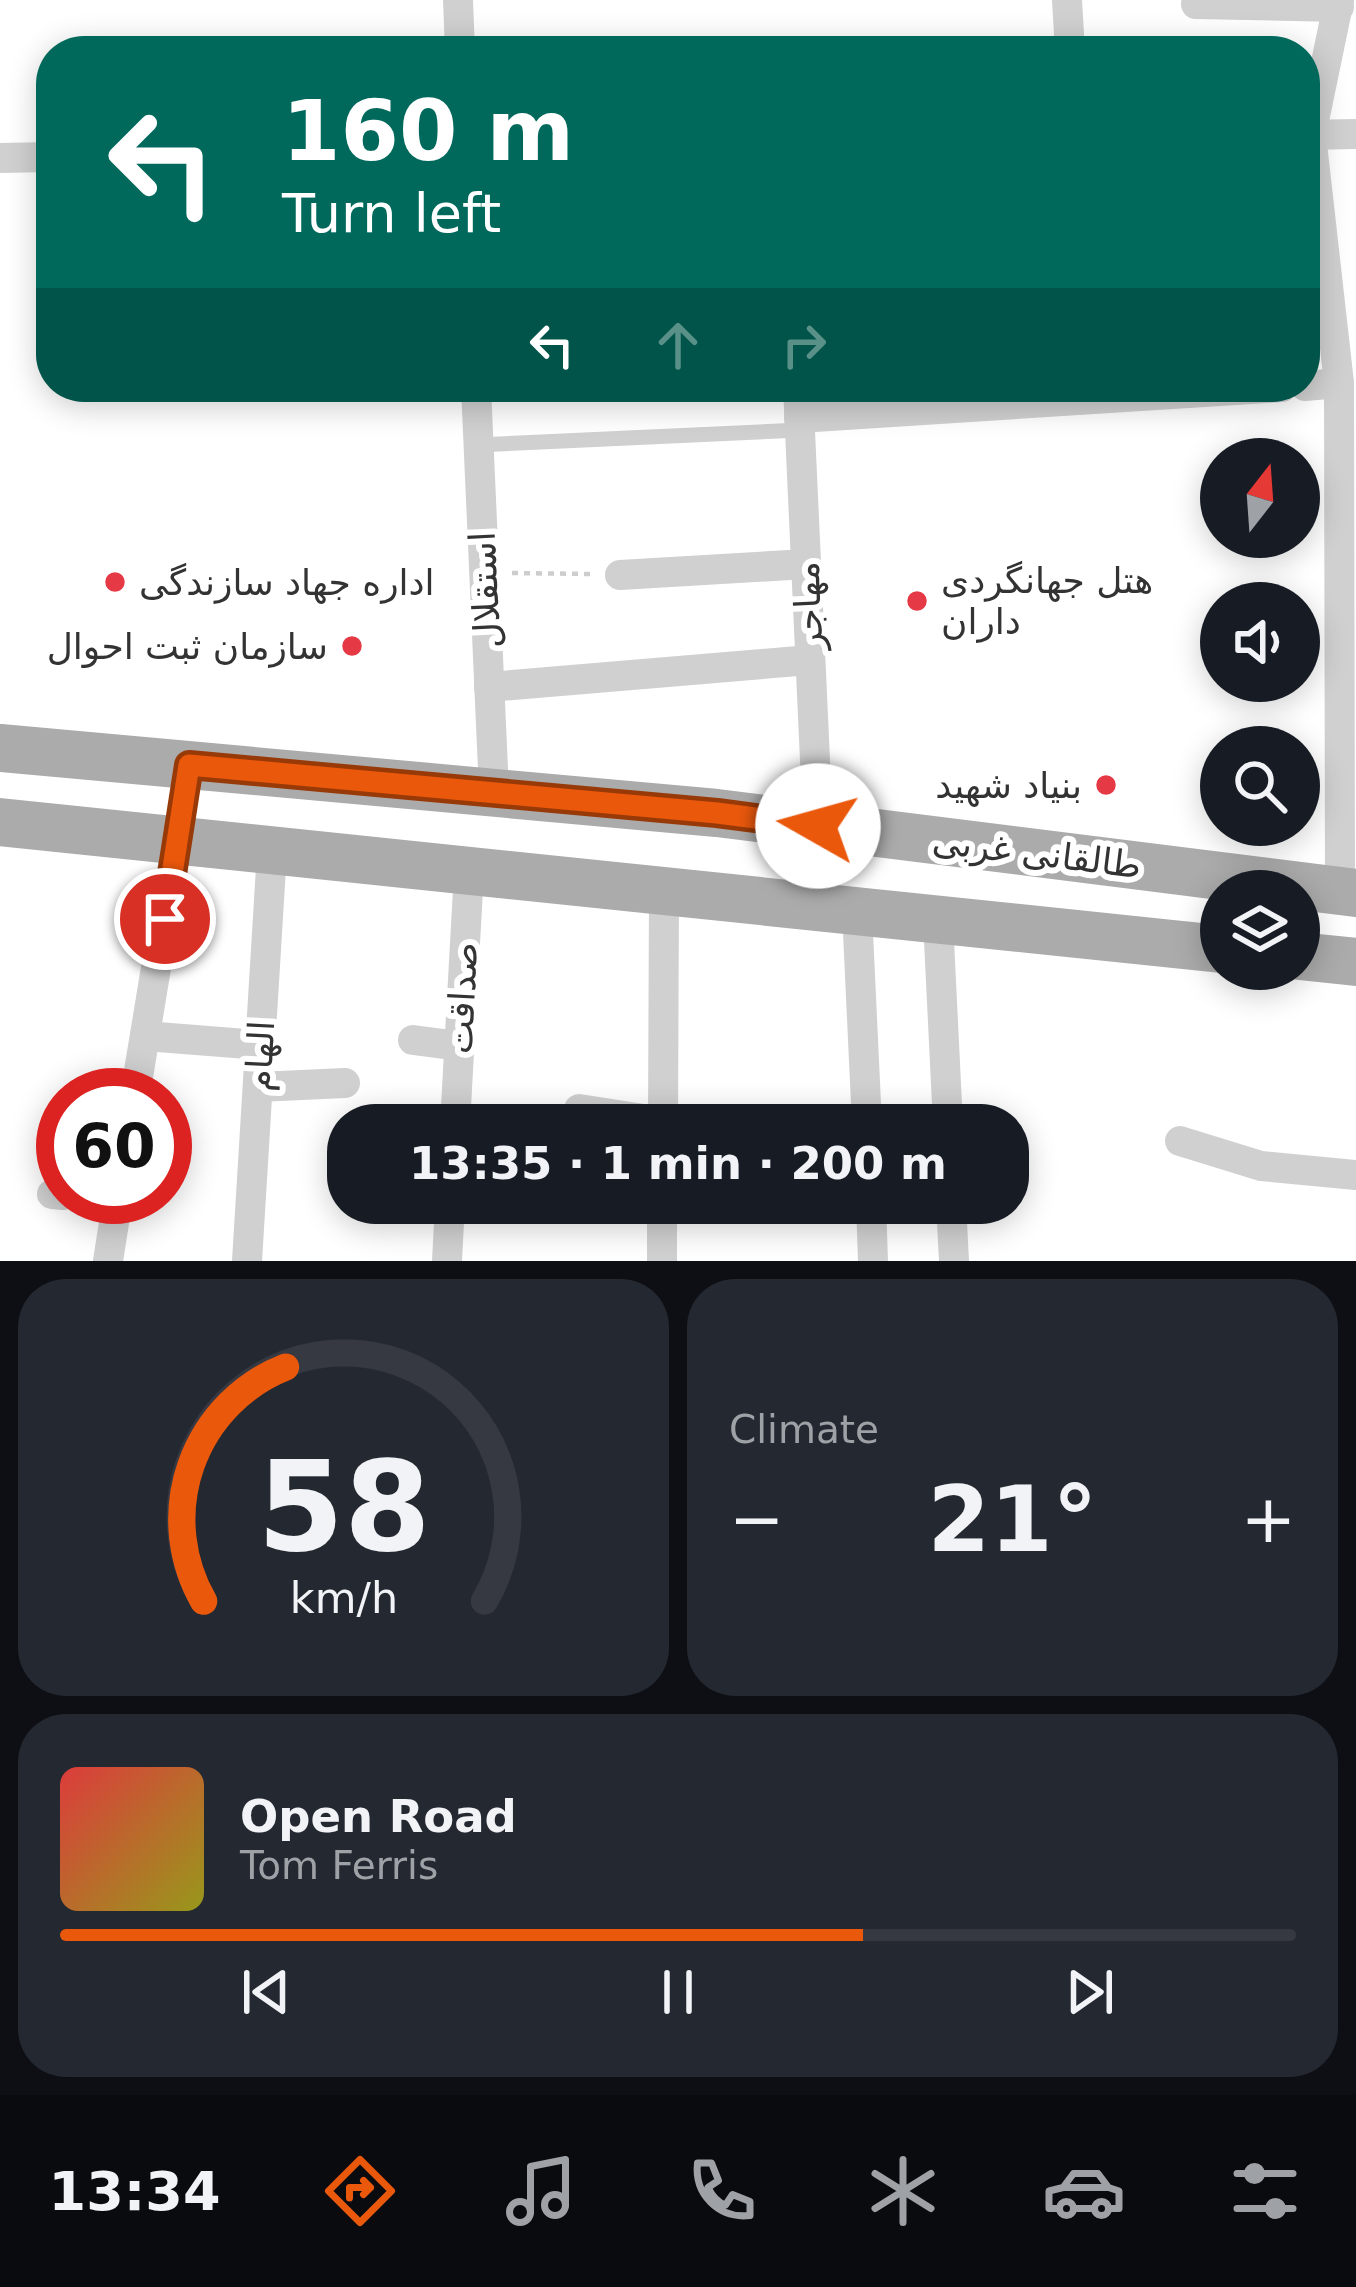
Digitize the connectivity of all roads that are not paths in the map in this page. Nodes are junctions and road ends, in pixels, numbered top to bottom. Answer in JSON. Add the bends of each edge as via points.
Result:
{"nodes":[{"id":1,"x":458,"y":0,"type":"edge"},
{"id":2,"x":1067,"y":0,"type":"edge"},
{"id":3,"x":1340,"y":3,"type":"edge"},
{"id":4,"x":1196,"y":4,"type":"dead end"},
{"id":5,"x":459,"y":36,"type":"edge"},
{"id":6,"x":1069,"y":36,"type":"edge"},
{"id":7,"x":1320,"y":86,"type":"edge"},
{"id":8,"x":1356,"y":134,"type":"edge"},
{"id":9,"x":1320,"y":135,"type":"edge"},
{"id":10,"x":36,"y":157,"type":"edge"},
{"id":11,"x":0,"y":158,"type":"edge"},
{"id":12,"x":1320,"y":228,"type":"edge"},
{"id":13,"x":1340,"y":383,"type":"junction"},
{"id":14,"x":1320,"y":385,"type":"edge"},
{"id":15,"x":477,"y":402,"type":"edge"},
{"id":16,"x":992,"y":402,"type":"edge"},
{"id":17,"x":799,"y":412,"type":"edge"},
{"id":18,"x":478,"y":445,"type":"junction"},
{"id":19,"x":806,"y":564,"type":"junction"},
{"id":20,"x":620,"y":575,"type":"road end"},
{"id":21,"x":810,"y":660,"type":"junction"},
{"id":22,"x":489,"y":687,"type":"junction"},
{"id":23,"x":0,"y":748,"type":"edge"},
{"id":24,"x":189,"y":765,"type":"junction"},
{"id":25,"x":494,"y":793,"type":"junction"},
{"id":26,"x":0,"y":822,"type":"edge"},
{"id":27,"x":818,"y":826,"type":"junction"},
{"id":28,"x":178,"y":841,"type":"junction"},
{"id":29,"x":272,"y":851,"type":"junction"},
{"id":30,"x":469,"y":872,"type":"junction"},
{"id":31,"x":664,"y":892,"type":"junction"},
{"id":32,"x":1348,"y":892,"type":"edge"},
{"id":33,"x":857,"y":911,"type":"junction"},
{"id":34,"x":938,"y":920,"type":"junction"},
{"id":35,"x":1200,"y":948,"type":"edge"},
{"id":36,"x":1320,"y":958,"type":"edge"},
{"id":37,"x":1356,"y":962,"type":"edge"},
{"id":38,"x":145,"y":1036,"type":"junction"},
{"id":39,"x":413,"y":1040,"type":"dead end"},
{"id":40,"x":260,"y":1045,"type":"junction"},
{"id":41,"x":459,"y":1046,"type":"junction"},
{"id":42,"x":140,"y":1068,"type":"edge"},
{"id":43,"x":345,"y":1083,"type":"dead end"},
{"id":44,"x":258,"y":1088,"type":"junction"},
{"id":45,"x":455,"y":1104,"type":"edge"},
{"id":46,"x":663,"y":1104,"type":"edge"},
{"id":47,"x":866,"y":1104,"type":"edge"},
{"id":48,"x":947,"y":1104,"type":"edge"},
{"id":49,"x":1180,"y":1141,"type":"dead end"},
{"id":50,"x":1356,"y":1174,"type":"edge"},
{"id":51,"x":114,"y":1224,"type":"edge"},
{"id":52,"x":449,"y":1224,"type":"edge"},
{"id":53,"x":662,"y":1224,"type":"edge"},
{"id":54,"x":872,"y":1224,"type":"edge"},
{"id":55,"x":953,"y":1224,"type":"edge"},
{"id":56,"x":108,"y":1261,"type":"edge"},
{"id":57,"x":248,"y":1261,"type":"edge"},
{"id":58,"x":447,"y":1261,"type":"edge"},
{"id":59,"x":662,"y":1261,"type":"edge"},
{"id":60,"x":873,"y":1261,"type":"edge"},
{"id":61,"x":954,"y":1261,"type":"edge"}],
"edges":[{"from":1,"to":5,"type":"street"},
{"from":2,"to":6,"type":"street"},
{"from":3,"to":4,"type":"street"},
{"from":3,"to":7,"type":"street"},
{"from":8,"to":9,"type":"street"},
{"from":10,"to":11,"type":"street"},
{"from":12,"to":13,"type":"street"},
{"from":13,"to":14,"type":"street"},
{"from":13,"to":32,"type":"street"},
{"from":15,"to":18,"type":"street","name":"استقلال"},
{"from":16,"to":17,"type":"street"},
{"from":17,"to":18,"type":"lane"},
{"from":17,"to":19,"type":"street","name":"مهاجر"},
{"from":18,"to":22,"type":"street","name":"استقلال"},
{"from":19,"to":20,"type":"street"},
{"from":19,"to":21,"type":"street","name":"مهاجر"},
{"from":21,"to":22,"type":"street"},
{"from":21,"to":27,"type":"street","name":"مهاجر"},
{"from":22,"to":25,"type":"street","name":"استقلال"},
{"from":23,"to":24,"type":"main road","name":"طالقانی غربی"},
{"from":24,"to":25,"type":"main road","name":"طالقانی غربی"},
{"from":24,"to":28,"type":"main road"},
{"from":25,"to":27,"type":"main road","name":"طالقانی غربی"},
{"from":26,"to":28,"type":"main road","name":"طالقانی غربی"},
{"from":27,"to":32,"type":"main road","name":"طالقانی غربی"},
{"from":28,"to":29,"type":"main road","name":"طالقانی غربی"},
{"from":28,"to":38,"type":"street"},
{"from":29,"to":30,"type":"main road","name":"طالقانی غربی"},
{"from":29,"to":40,"type":"street","name":"الهام"},
{"from":30,"to":31,"type":"main road","name":"طالقانی غربی"},
{"from":30,"to":41,"type":"street","name":"صداقت"},
{"from":31,"to":33,"type":"main road","name":"طالقانی غربی"},
{"from":31,"to":46,"type":"street"},
{"from":33,"to":34,"type":"main road","name":"طالقانی غربی"},
{"from":33,"to":47,"type":"street"},
{"from":34,"to":35,"type":"main road","name":"طالقانی غربی"},
{"from":34,"to":48,"type":"street"},
{"from":36,"to":37,"type":"main road"},
{"from":38,"to":40,"type":"street"},
{"from":38,"to":42,"type":"street"},
{"from":39,"to":41,"type":"street"},
{"from":40,"to":44,"type":"street","name":"الهام"},
{"from":41,"to":45,"type":"street","name":"صداقت"},
{"from":43,"to":44,"type":"street"},
{"from":44,"to":57,"type":"street","name":"الهام"},
{"from":49,"to":50,"type":"street","via":[[1261,1166]]},
{"from":51,"to":56,"type":"street"},
{"from":52,"to":58,"type":"street"},
{"from":53,"to":59,"type":"street"},
{"from":54,"to":60,"type":"street"},
{"from":55,"to":61,"type":"street"}]}
